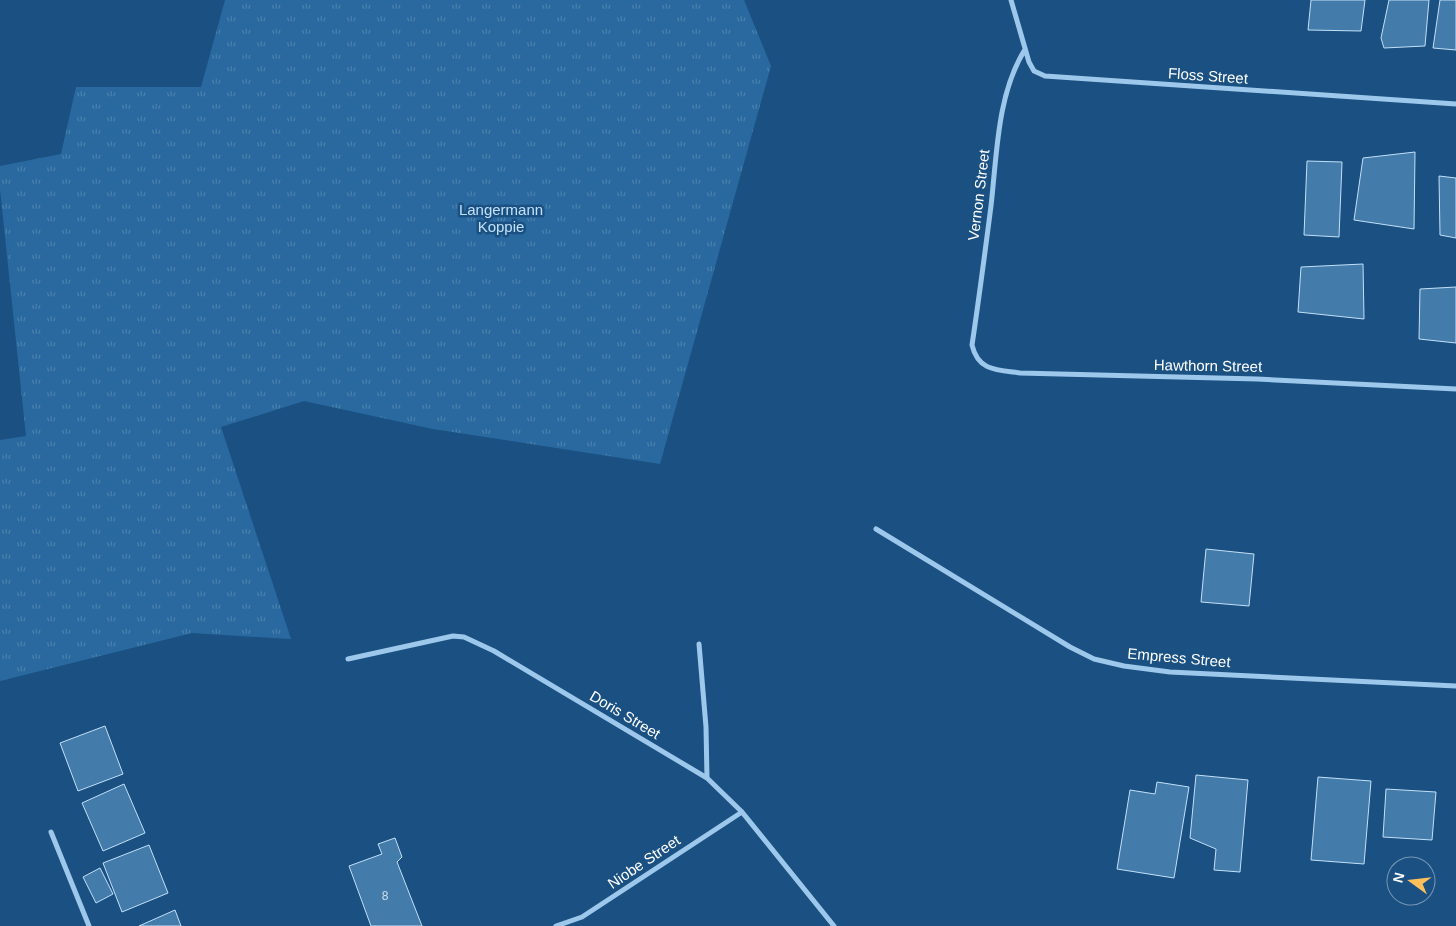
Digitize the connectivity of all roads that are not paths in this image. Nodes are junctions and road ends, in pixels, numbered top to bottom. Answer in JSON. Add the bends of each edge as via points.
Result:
{"nodes":[{"id":1,"x":1011,"y":0,"type":"edge"},
{"id":2,"x":1024,"y":51,"type":"junction"},
{"id":3,"x":1456,"y":104,"type":"edge"},
{"id":4,"x":972,"y":345,"type":"joint"},
{"id":5,"x":1456,"y":389,"type":"edge"},
{"id":6,"x":876,"y":529,"type":"dead end"},
{"id":7,"x":699,"y":644,"type":"dead end"},
{"id":8,"x":348,"y":658,"type":"dead end"},
{"id":9,"x":1456,"y":686,"type":"edge"},
{"id":10,"x":707,"y":778,"type":"junction"},
{"id":11,"x":742,"y":812,"type":"junction"},
{"id":12,"x":51,"y":832,"type":"dead end"},
{"id":13,"x":89,"y":926,"type":"edge"},
{"id":14,"x":556,"y":926,"type":"edge"},
{"id":15,"x":834,"y":926,"type":"edge"}],
"edges":[{"from":1,"to":2,"type":"street","name":"Floss Street"},
{"from":2,"to":3,"type":"street","name":"Floss Street","via":[[1034,71],[1066,80]]},
{"from":2,"to":4,"type":"street","name":"Vernon Street","via":[[1014,68],[1004,103]]},
{"from":4,"to":5,"type":"street","name":"Hawthorn Street","via":[[982,364],[992,369],[1020,372]]},
{"from":6,"to":9,"type":"street","name":"Empress Street","via":[[1046,634],[1094,658],[1170,672]]},
{"from":7,"to":10,"type":"street"},
{"from":8,"to":10,"type":"street","name":"Doris Street","via":[[445,637],[464,637],[494,651]]},
{"from":10,"to":11,"type":"street","name":"Doris Street"},
{"from":11,"to":14,"type":"street","name":"Niobe Street","via":[[582,918]]},
{"from":11,"to":15,"type":"street","name":"Doris Street"},
{"from":12,"to":13,"type":"street"}]}
